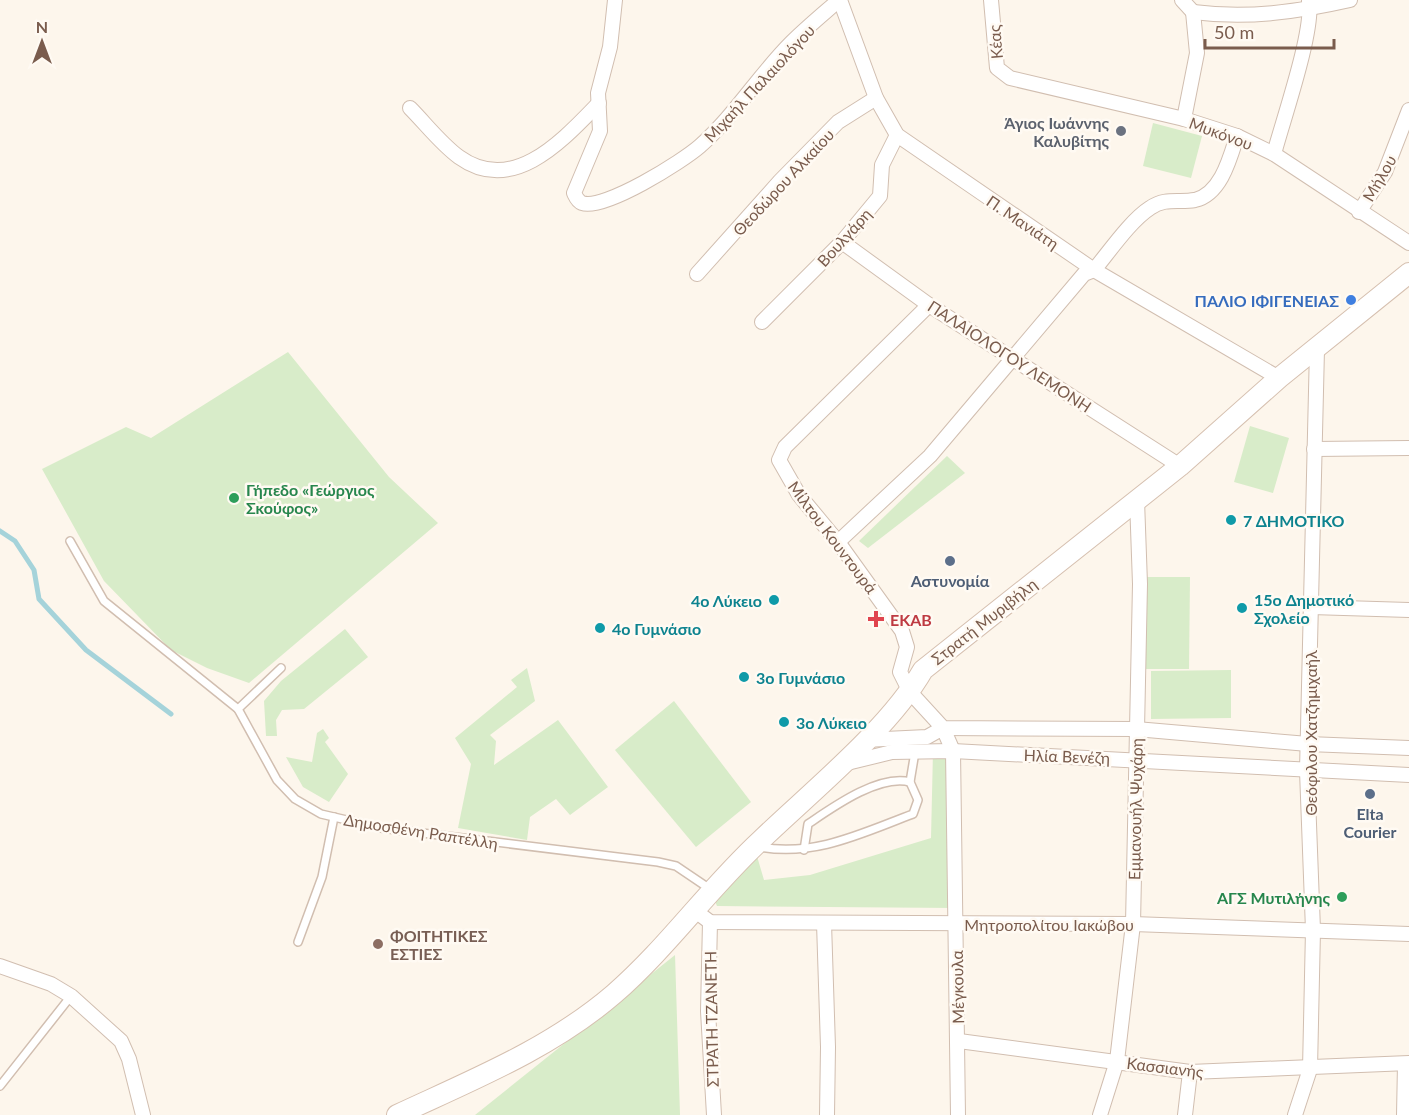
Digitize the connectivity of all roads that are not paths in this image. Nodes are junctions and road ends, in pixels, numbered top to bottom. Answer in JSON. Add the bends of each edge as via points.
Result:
{"nodes":[{"id":1,"x":615,"y":0,"type":"edge"},
{"id":2,"x":839,"y":0,"type":"edge"},
{"id":3,"x":991,"y":0,"type":"edge"},
{"id":4,"x":1182,"y":0,"type":"edge"},
{"id":5,"x":1350,"y":0,"type":"edge"},
{"id":6,"x":1310,"y":5,"type":"edge"},
{"id":7,"x":1193,"y":12,"type":"junction"},
{"id":8,"x":1010,"y":78,"type":"joint"},
{"id":9,"x":876,"y":98,"type":"junction"},
{"id":10,"x":598,"y":103,"type":"junction"},
{"id":11,"x":410,"y":108,"type":"dead end"},
{"id":12,"x":1409,"y":110,"type":"edge"},
{"id":13,"x":1184,"y":119,"type":"junction"},
{"id":14,"x":897,"y":135,"type":"junction"},
{"id":15,"x":1237,"y":136,"type":"junction"},
{"id":16,"x":1274,"y":154,"type":"junction"},
{"id":17,"x":1359,"y":212,"type":"junction"},
{"id":18,"x":842,"y":242,"type":"junction"},
{"id":19,"x":1409,"y":243,"type":"edge"},
{"id":20,"x":1094,"y":270,"type":"junction"},
{"id":21,"x":1409,"y":273,"type":"edge"},
{"id":22,"x":697,"y":274,"type":"dead end"},
{"id":23,"x":928,"y":305,"type":"junction"},
{"id":24,"x":762,"y":322,"type":"dead end"},
{"id":25,"x":1317,"y":349,"type":"junction"},
{"id":26,"x":1011,"y":360,"type":"junction"},
{"id":27,"x":1279,"y":378,"type":"junction"},
{"id":28,"x":1409,"y":448,"type":"edge"},
{"id":29,"x":1314,"y":449,"type":"junction"},
{"id":30,"x":1180,"y":466,"type":"junction"},
{"id":31,"x":1137,"y":500,"type":"junction"},
{"id":32,"x":70,"y":542,"type":"dead end"},
{"id":33,"x":838,"y":542,"type":"junction"},
{"id":34,"x":1311,"y":607,"type":"junction"},
{"id":35,"x":1409,"y":610,"type":"edge"},
{"id":36,"x":281,"y":668,"type":"dead end"},
{"id":37,"x":910,"y":692,"type":"junction"},
{"id":38,"x":238,"y":709,"type":"junction"},
{"id":39,"x":943,"y":728,"type":"junction"},
{"id":40,"x":1136,"y":729,"type":"junction"},
{"id":41,"x":864,"y":740,"type":"junction"},
{"id":42,"x":1308,"y":744,"type":"junction"},
{"id":43,"x":1409,"y":748,"type":"edge"},
{"id":44,"x":953,"y":751,"type":"junction"},
{"id":45,"x":915,"y":752,"type":"junction"},
{"id":46,"x":1136,"y":759,"type":"junction"},
{"id":47,"x":835,"y":770,"type":"junction"},
{"id":48,"x":1307,"y":771,"type":"junction"},
{"id":49,"x":1409,"y":775,"type":"edge"},
{"id":50,"x":910,"y":782,"type":"junction"},
{"id":51,"x":334,"y":817,"type":"junction"},
{"id":52,"x":754,"y":846,"type":"junction"},
{"id":53,"x":804,"y":850,"type":"junction"},
{"id":54,"x":710,"y":889,"type":"junction"},
{"id":55,"x":694,"y":910,"type":"junction"},
{"id":56,"x":710,"y":922,"type":"junction"},
{"id":57,"x":824,"y":923,"type":"junction"},
{"id":58,"x":956,"y":924,"type":"junction"},
{"id":59,"x":1133,"y":924,"type":"junction"},
{"id":60,"x":1313,"y":930,"type":"junction"},
{"id":61,"x":1409,"y":934,"type":"edge"},
{"id":62,"x":298,"y":942,"type":"dead end"},
{"id":63,"x":0,"y":966,"type":"edge"},
{"id":64,"x":71,"y":996,"type":"junction"},
{"id":65,"x":959,"y":1041,"type":"junction"},
{"id":66,"x":1117,"y":1061,"type":"junction"},
{"id":67,"x":1407,"y":1063,"type":"edge"},
{"id":68,"x":1310,"y":1069,"type":"junction"},
{"id":69,"x":1190,"y":1072,"type":"junction"},
{"id":70,"x":0,"y":1086,"type":"edge"},
{"id":71,"x":143,"y":1115,"type":"edge"},
{"id":72,"x":397,"y":1115,"type":"edge"},
{"id":73,"x":714,"y":1115,"type":"edge"},
{"id":74,"x":827,"y":1115,"type":"edge"},
{"id":75,"x":958,"y":1115,"type":"edge"},
{"id":76,"x":1100,"y":1115,"type":"edge"},
{"id":77,"x":1185,"y":1115,"type":"edge"},
{"id":78,"x":1295,"y":1115,"type":"edge"},
{"id":79,"x":1404,"y":1115,"type":"edge"}],
"edges":[{"from":1,"to":10,"type":"street"},
{"from":2,"to":9,"type":"street","name":"Π. Μανιάτη"},
{"from":2,"to":10,"type":"street","name":"Μιχαήλ Παλαιολόγου","via":[[790,43],[740,105],[699,147],[625,192],[594,204],[582,203],[574,193],[600,131]]},
{"from":3,"to":8,"type":"street","name":"Κέας","via":[[997,68]]},
{"from":4,"to":7,"type":"street"},
{"from":5,"to":6,"type":"street"},
{"from":6,"to":7,"type":"street","via":[[1267,15],[1232,17]]},
{"from":6,"to":16,"type":"street","via":[[1302,51]]},
{"from":7,"to":13,"type":"street","via":[[1197,53]]},
{"from":8,"to":13,"type":"street","name":"Μυκόνου"},
{"from":9,"to":14,"type":"street","name":"Π. Μανιάτη"},
{"from":9,"to":22,"type":"street","name":"Θεοδώρου Αλκαίου","via":[[838,122]]},
{"from":10,"to":11,"type":"street","via":[[549,153],[513,168],[493,171],[480,170],[457,156]]},
{"from":12,"to":17,"type":"street","name":"Μήλου","via":[[1385,172]]},
{"from":13,"to":15,"type":"street","name":"Μυκόνου"},
{"from":14,"to":18,"type":"street","name":"Βουλγάρη","via":[[882,165],[880,196]]},
{"from":14,"to":20,"type":"street","name":"Π. Μανιάτη"},
{"from":15,"to":16,"type":"street","name":"Μυκόνου"},
{"from":15,"to":20,"type":"street","via":[[1225,169],[1210,193],[1195,200],[1161,201],[1147,209]]},
{"from":16,"to":17,"type":"street","name":"Μυκόνου"},
{"from":17,"to":19,"type":"street","name":"Μυκόνου"},
{"from":18,"to":23,"type":"street","name":"ΠΑΛΑΙΟΛΟΓΟΥ ΛΕΜΟΝΗ"},
{"from":18,"to":24,"type":"street","name":"Βουλγάρη"},
{"from":20,"to":26,"type":"street","via":[[1084,274]]},
{"from":20,"to":27,"type":"street","name":"Π. Μανιάτη"},
{"from":21,"to":25,"type":"main road","name":"Στρατή Μυριβήλη"},
{"from":23,"to":26,"type":"street","name":"ΠΑΛΑΙΟΛΟΓΟΥ ΛΕΜΟΝΗ"},
{"from":23,"to":33,"type":"street","name":"Μίλτου Κουντουρά","via":[[785,447],[778,460],[799,495]]},
{"from":25,"to":27,"type":"main road","name":"Στρατή Μυριβήλη"},
{"from":25,"to":29,"type":"street","name":"Θεόφιλου Χατζημιχαήλ"},
{"from":26,"to":30,"type":"street","name":"ΠΑΛΑΙΟΛΟΓΟΥ ΛΕΜΟΝΗ"},
{"from":26,"to":33,"type":"street","via":[[930,456]]},
{"from":27,"to":30,"type":"main road","name":"Στρατή Μυριβήλη"},
{"from":28,"to":29,"type":"street"},
{"from":29,"to":34,"type":"street","name":"Θεόφιλου Χατζημιχαήλ"},
{"from":30,"to":31,"type":"main road","name":"Στρατή Μυριβήλη"},
{"from":31,"to":37,"type":"main road","name":"Στρατή Μυριβήλη","via":[[923,670]]},
{"from":31,"to":40,"type":"street","name":"Εμμανουήλ Ψυχάρη","via":[[1140,584]]},
{"from":32,"to":38,"type":"lane","via":[[104,601]]},
{"from":33,"to":37,"type":"street","name":"Μίλτου Κουντουρά","via":[[905,638],[907,647],[900,672]]},
{"from":34,"to":35,"type":"street"},
{"from":34,"to":42,"type":"street","name":"Θεόφιλου Χατζημιχαήλ"},
{"from":36,"to":38,"type":"lane"},
{"from":37,"to":39,"type":"street"},
{"from":37,"to":41,"type":"main road","name":"Στρατή Μυριβήλη"},
{"from":38,"to":51,"type":"lane","name":"Δημοσθένη Ραπτέλλη","via":[[285,789],[307,807]]},
{"from":39,"to":40,"type":"street","name":"Ηλία Βενέζη"},
{"from":39,"to":41,"type":"street","name":"Ηλία Βενέζη","via":[[927,737]]},
{"from":39,"to":44,"type":"street"},
{"from":40,"to":42,"type":"street","name":"Ηλία Βενέζη"},
{"from":40,"to":46,"type":"street","name":"Εμμανουήλ Ψυχάρη"},
{"from":41,"to":47,"type":"main road","name":"Στρατή Μυριβήλη"},
{"from":42,"to":43,"type":"street","name":"Ηλία Βενέζη"},
{"from":42,"to":48,"type":"street","name":"Θεόφιλου Χατζημιχαήλ"},
{"from":44,"to":45,"type":"street","name":"Ηλία Βενέζη"},
{"from":44,"to":46,"type":"street","name":"Ηλία Βενέζη"},
{"from":44,"to":58,"type":"street","name":"Μέγκουλα"},
{"from":45,"to":47,"type":"street","name":"Ηλία Βενέζη","via":[[867,757]]},
{"from":45,"to":50,"type":"lane"},
{"from":46,"to":48,"type":"street","name":"Ηλία Βενέζη"},
{"from":46,"to":59,"type":"street","name":"Εμμανουήλ Ψυχάρη"},
{"from":47,"to":52,"type":"main road","name":"Στρατή Μυριβήλη"},
{"from":48,"to":49,"type":"street","name":"Ηλία Βενέζη"},
{"from":48,"to":60,"type":"street","name":"Θεόφιλου Χατζημιχαήλ"},
{"from":50,"to":53,"type":"lane","via":[[897,780],[835,805],[808,824]]},
{"from":50,"to":53,"type":"lane","via":[[918,800],[913,814],[835,843]]},
{"from":51,"to":54,"type":"lane","name":"Δημοσθένη Ραπτέλλη","via":[[381,828],[658,862],[676,866]]},
{"from":51,"to":62,"type":"lane","via":[[322,877]]},
{"from":52,"to":53,"type":"lane"},
{"from":52,"to":54,"type":"main road","name":"Στρατή Μυριβήλη"},
{"from":54,"to":55,"type":"main road","name":"Στρατή Μυριβήλη"},
{"from":55,"to":56,"type":"street"},
{"from":55,"to":72,"type":"main road","name":"Στρατή Μυριβήλη","via":[[613,995],[508,1064]]},
{"from":56,"to":57,"type":"street","name":"Μητροπολίτου Ιακώβου"},
{"from":56,"to":73,"type":"street","name":"ΣΤΡΑΤΗ ΤΖΑΝΕΤΗ","via":[[708,1011]]},
{"from":57,"to":58,"type":"street","name":"Μητροπολίτου Ιακώβου"},
{"from":57,"to":74,"type":"street"},
{"from":58,"to":59,"type":"street","name":"Μητροπολίτου Ιακώβου"},
{"from":58,"to":65,"type":"street","name":"Μέγκουλα"},
{"from":59,"to":60,"type":"street","name":"Μητροπολίτου Ιακώβου"},
{"from":59,"to":66,"type":"street","name":"Εμμανουήλ Ψυχάρη"},
{"from":60,"to":61,"type":"street","name":"Μητροπολίτου Ιακώβου"},
{"from":60,"to":68,"type":"street","name":"Θεόφιλου Χατζημιχαήλ"},
{"from":63,"to":64,"type":"street","via":[[51,984]]},
{"from":64,"to":70,"type":"lane"},
{"from":64,"to":71,"type":"street","via":[[121,1041]]},
{"from":65,"to":66,"type":"street","name":"Κασσιανής"},
{"from":65,"to":75,"type":"street","name":"Μέγκουλα"},
{"from":66,"to":69,"type":"street","name":"Κασσιανής"},
{"from":66,"to":76,"type":"street","name":"Εμμανουήλ Ψυχάρη"},
{"from":67,"to":68,"type":"street","name":"Κασσιανής"},
{"from":67,"to":79,"type":"street"},
{"from":68,"to":69,"type":"street","name":"Κασσιανής"},
{"from":68,"to":78,"type":"street","name":"Θεόφιλου Χατζημιχαήλ"},
{"from":69,"to":77,"type":"street"}]}
